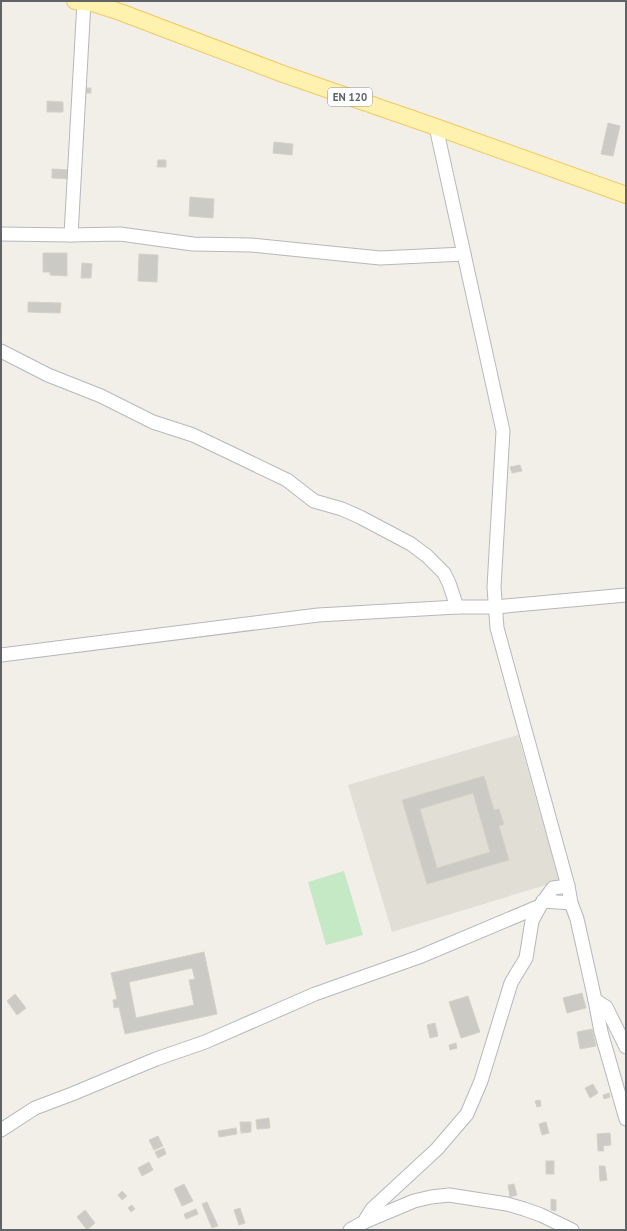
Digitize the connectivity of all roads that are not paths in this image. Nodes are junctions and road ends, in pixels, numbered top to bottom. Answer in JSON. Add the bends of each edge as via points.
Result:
{"nodes":[{"id":1,"x":80,"y":2,"type":"edge"},
{"id":2,"x":436,"y":127,"type":"junction"},
{"id":3,"x":626,"y":195,"type":"edge"},
{"id":4,"x":1,"y":234,"type":"edge"},
{"id":5,"x":71,"y":235,"type":"junction"},
{"id":6,"x":464,"y":254,"type":"junction"},
{"id":7,"x":1,"y":351,"type":"edge"},
{"id":8,"x":626,"y":595,"type":"edge"},
{"id":9,"x":457,"y":607,"type":"junction"},
{"id":10,"x":494,"y":607,"type":"junction"},
{"id":11,"x":1,"y":655,"type":"edge"},
{"id":12,"x":568,"y":886,"type":"junction"},
{"id":13,"x":542,"y":903,"type":"junction"},
{"id":14,"x":571,"y":903,"type":"junction"},
{"id":15,"x":595,"y":1000,"type":"junction"},
{"id":16,"x":626,"y":1047,"type":"edge"},
{"id":17,"x":626,"y":1119,"type":"edge"},
{"id":18,"x":1,"y":1130,"type":"edge"},
{"id":19,"x":364,"y":1222,"type":"junction"},
{"id":20,"x":350,"y":1230,"type":"edge"},
{"id":21,"x":572,"y":1230,"type":"edge"}],
"edges":[{"from":1,"to":2,"type":"main road","number":"EN 120","via":[[120,12],[283,74]]},
{"from":1,"to":5,"type":"street"},
{"from":2,"to":3,"type":"main road","number":"EN 120"},
{"from":2,"to":6,"type":"street"},
{"from":4,"to":5,"type":"street"},
{"from":5,"to":6,"type":"street","via":[[120,234],[193,244],[251,245],[380,258]]},
{"from":6,"to":10,"type":"street","via":[[504,431]]},
{"from":7,"to":9,"type":"street","via":[[48,376],[101,396],[153,422],[193,435],[287,480],[314,501],[342,509],[412,544],[444,573]]},
{"from":8,"to":10,"type":"street"},
{"from":9,"to":10,"type":"street"},
{"from":9,"to":11,"type":"street","via":[[318,614]]},
{"from":10,"to":12,"type":"street","via":[[497,628]]},
{"from":12,"to":13,"type":"street","via":[[553,888]]},
{"from":12,"to":14,"type":"street"},
{"from":13,"to":14,"type":"street"},
{"from":13,"to":18,"type":"street","via":[[419,957],[315,994],[205,1042],[35,1108]]},
{"from":13,"to":19,"type":"street","via":[[532,921],[526,958],[511,983],[481,1081],[467,1114],[437,1149],[372,1210]]},
{"from":14,"to":15,"type":"street"},
{"from":15,"to":16,"type":"street","via":[[606,1007]]},
{"from":15,"to":17,"type":"street","via":[[601,1032]]},
{"from":19,"to":20,"type":"street"},
{"from":19,"to":21,"type":"street","via":[[414,1202],[449,1194],[507,1204],[541,1215]]}]}
